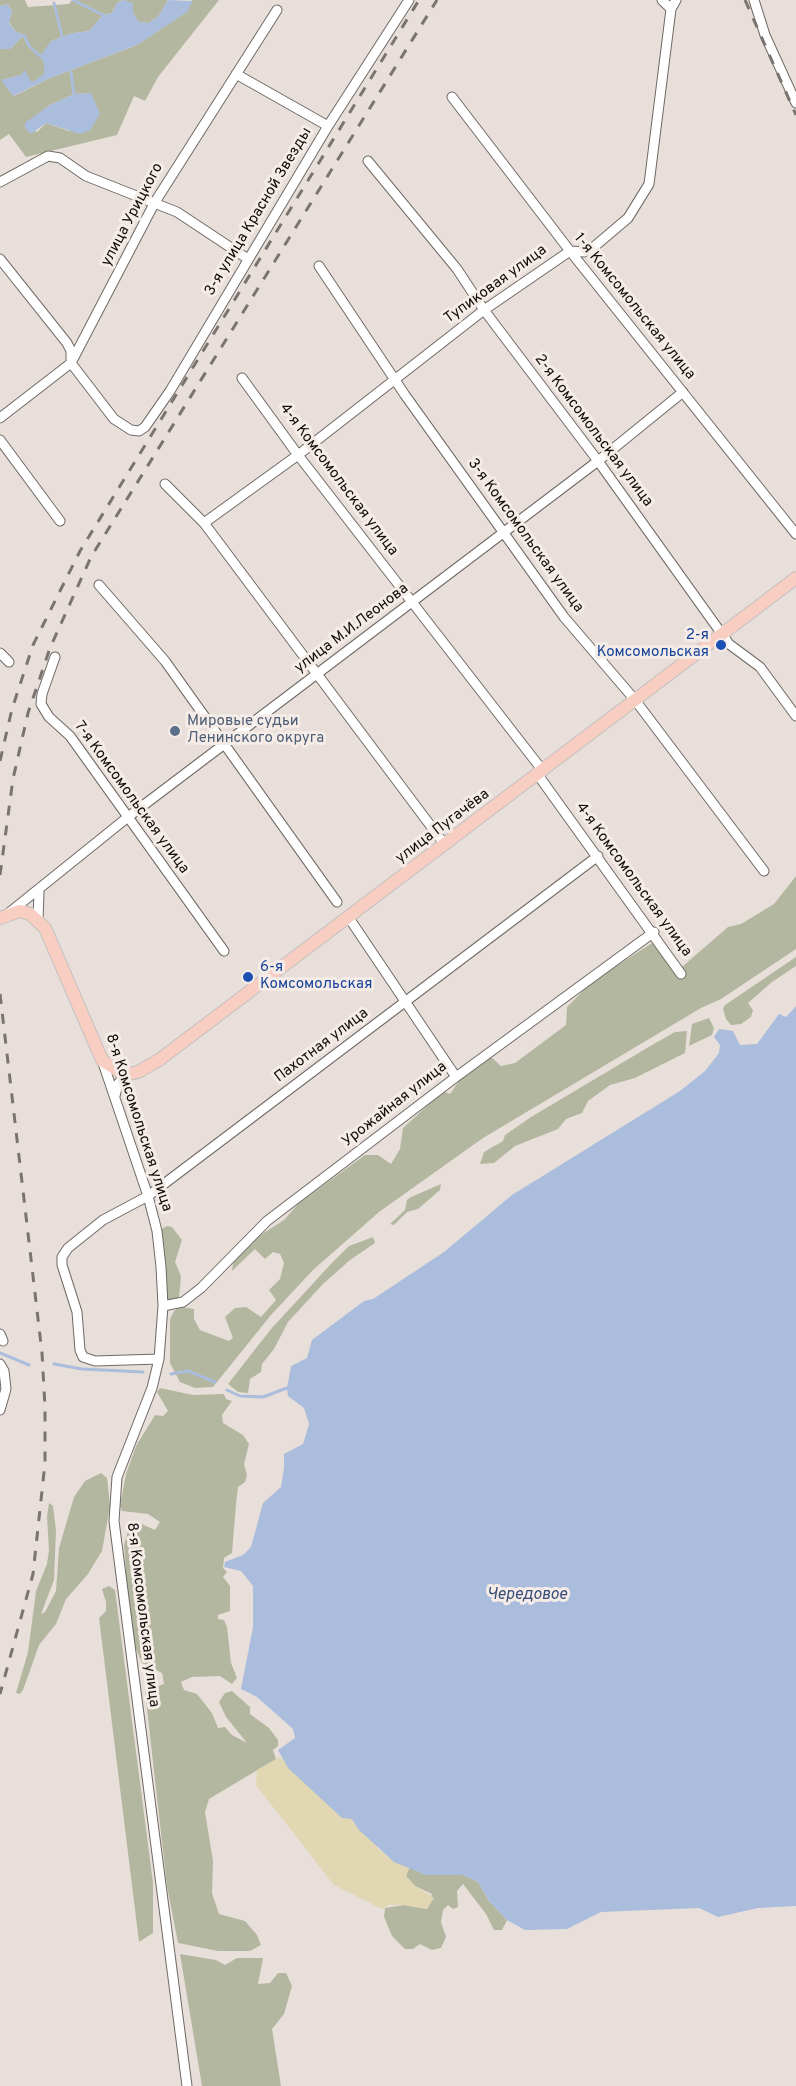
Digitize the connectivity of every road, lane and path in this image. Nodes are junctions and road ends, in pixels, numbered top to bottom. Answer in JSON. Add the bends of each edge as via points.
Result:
{"nodes":[{"id":1,"x":409,"y":0,"type":"edge"},
{"id":2,"x":662,"y":0,"type":"edge"},
{"id":3,"x":676,"y":0,"type":"edge"},
{"id":4,"x":754,"y":0,"type":"edge"},
{"id":5,"x":671,"y":9,"type":"junction"},
{"id":6,"x":277,"y":10,"type":"dead end"},
{"id":7,"x":236,"y":74,"type":"junction"},
{"id":8,"x":452,"y":97,"type":"dead end"},
{"id":9,"x":796,"y":102,"type":"edge"},
{"id":10,"x":328,"y":126,"type":"junction"},
{"id":11,"x":368,"y":161,"type":"dead end"},
{"id":12,"x":0,"y":182,"type":"edge"},
{"id":13,"x":155,"y":202,"type":"junction"},
{"id":14,"x":570,"y":251,"type":"junction"},
{"id":15,"x":0,"y":259,"type":"edge"},
{"id":16,"x":248,"y":259,"type":"junction"},
{"id":17,"x":319,"y":266,"type":"dead end"},
{"id":18,"x":484,"y":310,"type":"junction"},
{"id":19,"x":71,"y":363,"type":"junction"},
{"id":20,"x":242,"y":378,"type":"dead end"},
{"id":21,"x":396,"y":380,"type":"junction"},
{"id":22,"x":683,"y":392,"type":"junction"},
{"id":23,"x":0,"y":418,"type":"edge"},
{"id":24,"x":0,"y":440,"type":"edge"},
{"id":25,"x":298,"y":455,"type":"junction"},
{"id":26,"x":598,"y":461,"type":"junction"},
{"id":27,"x":165,"y":484,"type":"dead end"},
{"id":28,"x":60,"y":521,"type":"dead end"},
{"id":29,"x":204,"y":523,"type":"junction"},
{"id":30,"x":504,"y":532,"type":"junction"},
{"id":31,"x":796,"y":534,"type":"edge"},
{"id":32,"x":796,"y":578,"type":"edge"},
{"id":33,"x":99,"y":585,"type":"dead end"},
{"id":34,"x":412,"y":602,"type":"junction"},
{"id":35,"x":722,"y":634,"type":"junction"},
{"id":36,"x":0,"y":654,"type":"edge"},
{"id":37,"x":55,"y":657,"type":"dead end"},
{"id":38,"x":9,"y":662,"type":"dead end"},
{"id":39,"x":316,"y":674,"type":"junction"},
{"id":40,"x":635,"y":700,"type":"junction"},
{"id":41,"x":796,"y":716,"type":"edge"},
{"id":42,"x":224,"y":744,"type":"junction"},
{"id":43,"x":540,"y":773,"type":"junction"},
{"id":44,"x":128,"y":817,"type":"junction"},
{"id":45,"x":445,"y":845,"type":"junction"},
{"id":46,"x":598,"y":856,"type":"junction"},
{"id":47,"x":764,"y":872,"type":"dead end"},
{"id":48,"x":39,"y":891,"type":"junction"},
{"id":49,"x":337,"y":902,"type":"dead end"},
{"id":50,"x":3,"y":916,"type":"edge"},
{"id":51,"x":349,"y":918,"type":"junction"},
{"id":52,"x":38,"y":922,"type":"junction"},
{"id":53,"x":654,"y":932,"type":"junction"},
{"id":54,"x":224,"y":951,"type":"dead end"},
{"id":55,"x":681,"y":974,"type":"dead end"},
{"id":56,"x":405,"y":1002,"type":"junction"},
{"id":57,"x":102,"y":1060,"type":"junction"},
{"id":58,"x":125,"y":1075,"type":"junction"},
{"id":59,"x":456,"y":1077,"type":"junction"},
{"id":60,"x":115,"y":1096,"type":"junction"},
{"id":61,"x":148,"y":1196,"type":"junction"},
{"id":62,"x":163,"y":1306,"type":"junction"},
{"id":63,"x":159,"y":1359,"type":"junction"},
{"id":64,"x":2,"y":1367,"type":"edge"},
{"id":65,"x":0,"y":1410,"type":"edge"},
{"id":66,"x":187,"y":2086,"type":"edge"}],
"edges":[{"from":1,"to":10,"type":"street","name":"3-я улица Красной Звезды"},
{"from":2,"to":5,"type":"street"},
{"from":3,"to":5,"type":"street","name":"Тупиковая улица"},
{"from":4,"to":9,"type":"street","via":[[765,35]]},
{"from":5,"to":14,"type":"street","name":"Тупиковая улица","via":[[649,184],[628,218],[595,246],[584,252]]},
{"from":6,"to":7,"type":"street","name":"улица Урицкого"},
{"from":7,"to":10,"type":"street"},
{"from":7,"to":13,"type":"street","name":"улица Урицкого"},
{"from":8,"to":14,"type":"street","name":"1-я Комсомольская улица"},
{"from":10,"to":16,"type":"street","name":"3-я улица Красной Звезды"},
{"from":11,"to":18,"type":"street","name":"2-я Комсомольская улица","via":[[457,269]]},
{"from":12,"to":13,"type":"street","via":[[48,156],[60,158],[86,176]]},
{"from":13,"to":16,"type":"street"},
{"from":13,"to":19,"type":"street","name":"улица Урицкого"},
{"from":14,"to":18,"type":"street","name":"Тупиковая улица"},
{"from":14,"to":22,"type":"street","name":"1-я Комсомольская улица"},
{"from":15,"to":19,"type":"street","via":[[67,343]]},
{"from":16,"to":19,"type":"street","name":"3-я улица Красной Звезды","via":[[170,391],[139,431],[114,419]]},
{"from":17,"to":21,"type":"street","name":"3-я Комсомольская улица"},
{"from":18,"to":21,"type":"street","name":"Тупиковая улица"},
{"from":18,"to":26,"type":"street","name":"2-я Комсомольская улица"},
{"from":19,"to":23,"type":"street","name":"улица Урицкого"},
{"from":20,"to":25,"type":"street","name":"4-я Комсомольская улица"},
{"from":21,"to":25,"type":"street","name":"Тупиковая улица"},
{"from":21,"to":30,"type":"street","name":"3-я Комсомольская улица"},
{"from":22,"to":26,"type":"street","name":"улица М.И.Леонова"},
{"from":22,"to":31,"type":"street","name":"1-я Комсомольская улица"},
{"from":24,"to":28,"type":"street"},
{"from":25,"to":29,"type":"street","name":"Тупиковая улица"},
{"from":25,"to":34,"type":"street","name":"4-я Комсомольская улица"},
{"from":26,"to":30,"type":"street","name":"улица М.И.Леонова"},
{"from":26,"to":35,"type":"street","name":"2-я Комсомольская улица"},
{"from":27,"to":29,"type":"street"},
{"from":29,"to":39,"type":"street"},
{"from":30,"to":34,"type":"street","name":"улица М.И.Леонова"},
{"from":30,"to":40,"type":"street","name":"3-я Комсомольская улица","via":[[564,617]]},
{"from":32,"to":35,"type":"main road","name":"улица Пугачёва"},
{"from":33,"to":42,"type":"street","via":[[165,661]]},
{"from":34,"to":39,"type":"street","name":"улица М.И.Леонова"},
{"from":34,"to":43,"type":"street","name":"4-я Комсомольская улица"},
{"from":35,"to":40,"type":"main road","name":"улица Пугачёва"},
{"from":35,"to":41,"type":"street","name":"2-я Комсомольская улица","via":[[760,667]]},
{"from":36,"to":38,"type":"street"},
{"from":37,"to":44,"type":"street","name":"7-я Комсомольская улица","via":[[41,704],[70,736]]},
{"from":39,"to":42,"type":"street","name":"улица М.И.Леонова"},
{"from":39,"to":45,"type":"street"},
{"from":40,"to":43,"type":"main road","name":"улица Пугачёва"},
{"from":40,"to":47,"type":"street","name":"3-я Комсомольская улица"},
{"from":42,"to":44,"type":"street","name":"улица М.И.Леонова"},
{"from":42,"to":49,"type":"street"},
{"from":43,"to":45,"type":"main road","name":"улица Пугачёва"},
{"from":43,"to":46,"type":"street","name":"4-я Комсомольская улица"},
{"from":44,"to":48,"type":"street","name":"улица М.И.Леонова"},
{"from":44,"to":54,"type":"street","name":"7-я Комсомольская улица"},
{"from":45,"to":51,"type":"main road","name":"улица Пугачёва"},
{"from":46,"to":53,"type":"street","name":"4-я Комсомольская улица"},
{"from":46,"to":56,"type":"street","name":"Пахотная улица"},
{"from":48,"to":50,"type":"street","name":"улица М.И.Леонова"},
{"from":48,"to":52,"type":"street"},
{"from":50,"to":52,"type":"main road"},
{"from":51,"to":56,"type":"street"},
{"from":51,"to":58,"type":"main road","name":"улица Пугачёва","via":[[159,1060]]},
{"from":52,"to":57,"type":"main road","name":"8-я Комсомольская улица","via":[[50,937]]},
{"from":53,"to":55,"type":"street","name":"4-я Комсомольская улица"},
{"from":53,"to":59,"type":"street","name":"Урожайная улица"},
{"from":56,"to":59,"type":"street"},
{"from":56,"to":61,"type":"street","name":"Пахотная улица"},
{"from":57,"to":58,"type":"main road"},
{"from":57,"to":60,"type":"street","name":"8-я Комсомольская улица"},
{"from":58,"to":60,"type":"street"},
{"from":59,"to":62,"type":"street","name":"Урожайная улица","via":[[267,1221],[201,1288],[183,1302]]},
{"from":60,"to":61,"type":"street","name":"8-я Комсомольская улица"},
{"from":61,"to":62,"type":"street","name":"8-я Комсомольская улица","via":[[157,1231]]},
{"from":61,"to":63,"type":"street","name":"Пахотная улица","via":[[79,1237],[62,1257],[77,1312],[83,1357],[94,1361]]},
{"from":62,"to":63,"type":"street","name":"8-я Комсомольская улица"},
{"from":63,"to":66,"type":"street","name":"8-я Комсомольская улица","via":[[152,1388],[117,1477],[114,1521]]},
{"from":64,"to":65,"type":"street","via":[[6,1389]]}]}
